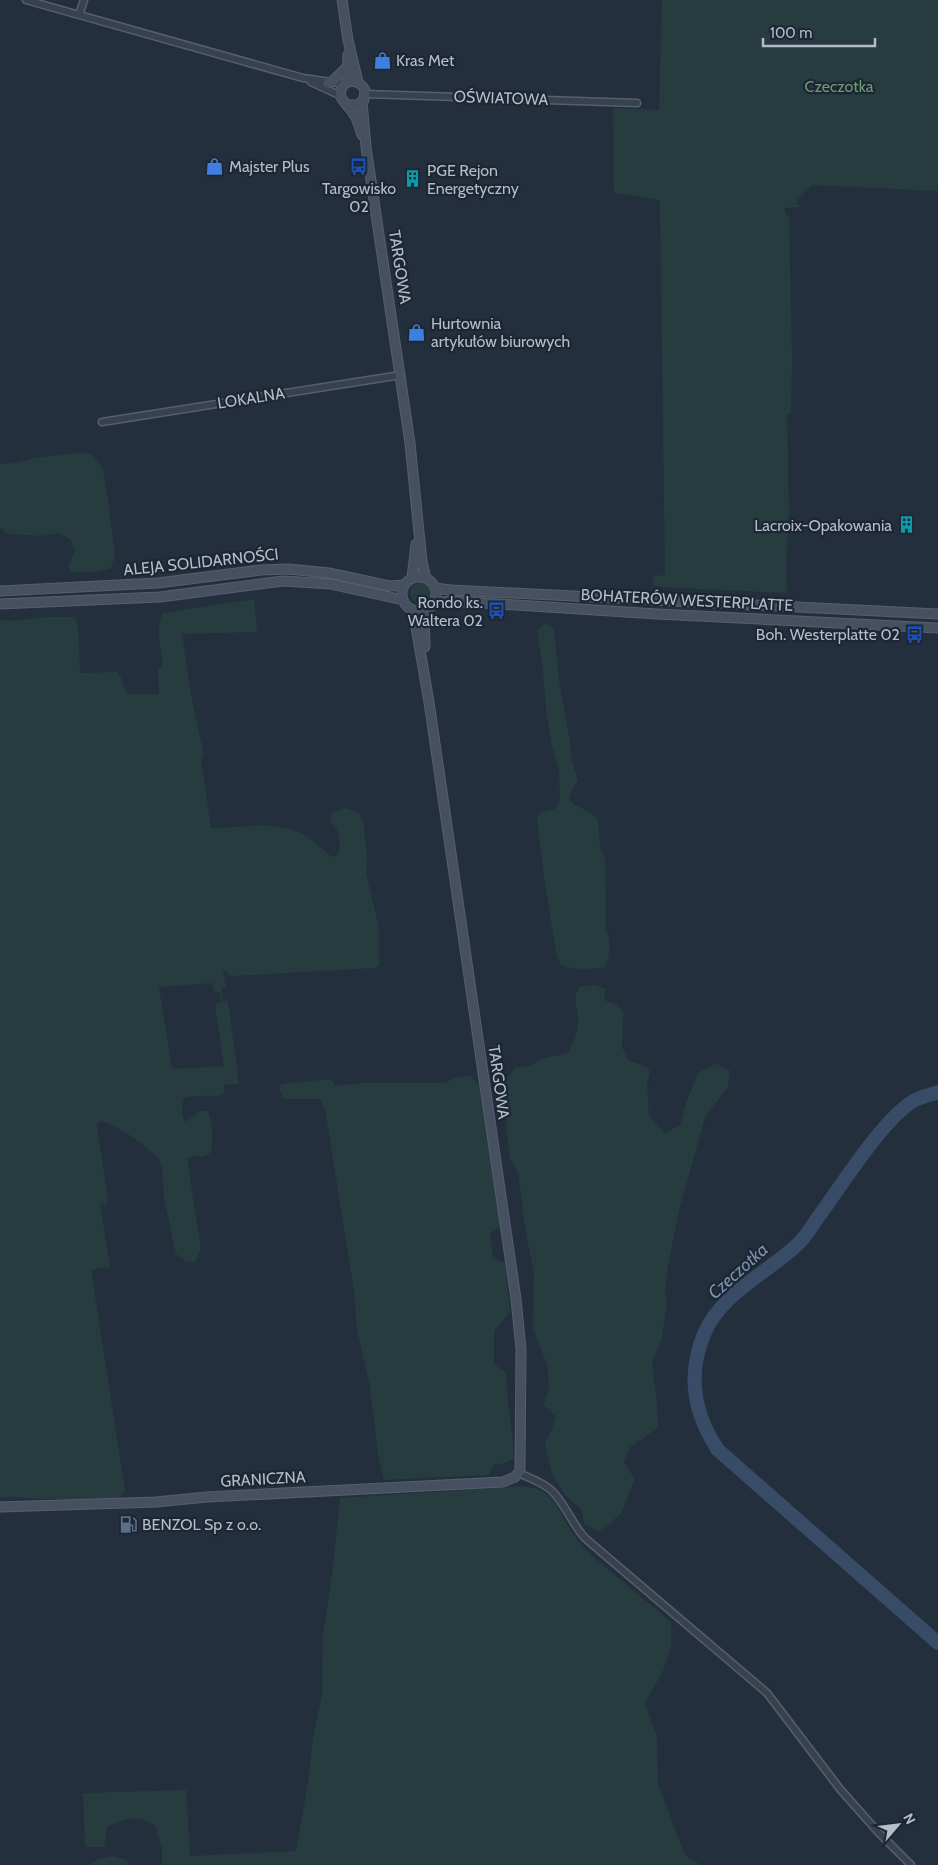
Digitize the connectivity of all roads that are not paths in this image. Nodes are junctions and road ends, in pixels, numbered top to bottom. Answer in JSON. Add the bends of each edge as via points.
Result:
{"nodes":[{"id":1,"x":26,"y":0,"type":"edge"},
{"id":2,"x":84,"y":0,"type":"edge"},
{"id":3,"x":342,"y":0,"type":"edge"},
{"id":4,"x":79,"y":15,"type":"junction"},
{"id":5,"x":348,"y":40,"type":"junction"},
{"id":6,"x":348,"y":66,"type":"junction"},
{"id":7,"x":303,"y":78,"type":"junction"},
{"id":8,"x":358,"y":82,"type":"junction"},
{"id":9,"x":328,"y":83,"type":"junction"},
{"id":10,"x":346,"y":84,"type":"junction"},
{"id":11,"x":341,"y":96,"type":"junction"},
{"id":12,"x":363,"y":98,"type":"junction"},
{"id":13,"x":637,"y":103,"type":"dead end"},
{"id":14,"x":348,"y":105,"type":"junction"},
{"id":15,"x":366,"y":146,"type":"junction"},
{"id":16,"x":401,"y":375,"type":"junction"},
{"id":17,"x":102,"y":422,"type":"dead end"},
{"id":18,"x":418,"y":511,"type":"junction"},
{"id":19,"x":412,"y":578,"type":"junction"},
{"id":20,"x":426,"y":578,"type":"junction"},
{"id":21,"x":404,"y":585,"type":"junction"},
{"id":22,"x":435,"y":588,"type":"junction"},
{"id":23,"x":0,"y":591,"type":"edge"},
{"id":24,"x":403,"y":600,"type":"junction"},
{"id":25,"x":434,"y":603,"type":"junction"},
{"id":26,"x":0,"y":604,"type":"edge"},
{"id":27,"x":414,"y":610,"type":"junction"},
{"id":28,"x":424,"y":611,"type":"junction"},
{"id":29,"x":938,"y":614,"type":"edge"},
{"id":30,"x":938,"y":628,"type":"edge"},
{"id":31,"x":429,"y":702,"type":"junction"},
{"id":32,"x":520,"y":1470,"type":"junction"},
{"id":33,"x":0,"y":1507,"type":"edge"},
{"id":34,"x":911,"y":1865,"type":"edge"}],
"edges":[{"from":1,"to":4,"type":"street"},
{"from":2,"to":4,"type":"street"},
{"from":3,"to":5,"type":"street"},
{"from":4,"to":7,"type":"street"},
{"from":5,"to":6,"type":"street"},
{"from":5,"to":8,"type":"street"},
{"from":6,"to":9,"type":"street"},
{"from":6,"to":10,"type":"street"},
{"from":7,"to":9,"type":"street"},
{"from":7,"to":11,"type":"street"},
{"from":8,"to":10,"type":"street"},
{"from":8,"to":12,"type":"street","via":[[363,87]]},
{"from":9,"to":10,"type":"street"},
{"from":10,"to":11,"type":"street"},
{"from":11,"to":14,"type":"street"},
{"from":12,"to":13,"type":"street","name":"OŚWIATOWA"},
{"from":12,"to":14,"type":"street","via":[[356,106]]},
{"from":12,"to":15,"type":"street","name":"TARGOWA"},
{"from":14,"to":15,"type":"street","name":"TARGOWA"},
{"from":15,"to":16,"type":"street","name":"TARGOWA"},
{"from":16,"to":17,"type":"street","name":"LOKALNA"},
{"from":16,"to":18,"type":"street","name":"TARGOWA"},
{"from":18,"to":19,"type":"street","name":"TARGOWA"},
{"from":18,"to":20,"type":"street","name":"TARGOWA"},
{"from":19,"to":20,"type":"street"},
{"from":19,"to":21,"type":"street"},
{"from":20,"to":22,"type":"street"},
{"from":21,"to":23,"type":"street","name":"ALEJA SOLIDARNOŚCI","via":[[389,586],[288,568],[158,583]]},
{"from":21,"to":24,"type":"street"},
{"from":22,"to":25,"type":"street"},
{"from":22,"to":29,"type":"street","name":"BOHATERÓW WESTERPLATTE"},
{"from":24,"to":26,"type":"street","name":"ALEJA SOLIDARNOŚCI","via":[[330,584],[283,581],[160,597]]},
{"from":24,"to":27,"type":"street"},
{"from":25,"to":28,"type":"street"},
{"from":25,"to":30,"type":"street","name":"BOHATERÓW WESTERPLATTE","via":[[451,600]]},
{"from":27,"to":28,"type":"street"},
{"from":27,"to":31,"type":"street","name":"TARGOWA"},
{"from":28,"to":31,"type":"street","name":"TARGOWA"},
{"from":31,"to":32,"type":"street","name":"TARGOWA","via":[[516,1299],[521,1348]]},
{"from":32,"to":33,"type":"street","name":"GRANICZNA","via":[[503,1482],[156,1502]]},
{"from":32,"to":34,"type":"street","via":[[550,1489],[586,1539],[767,1693],[840,1789]]}]}
